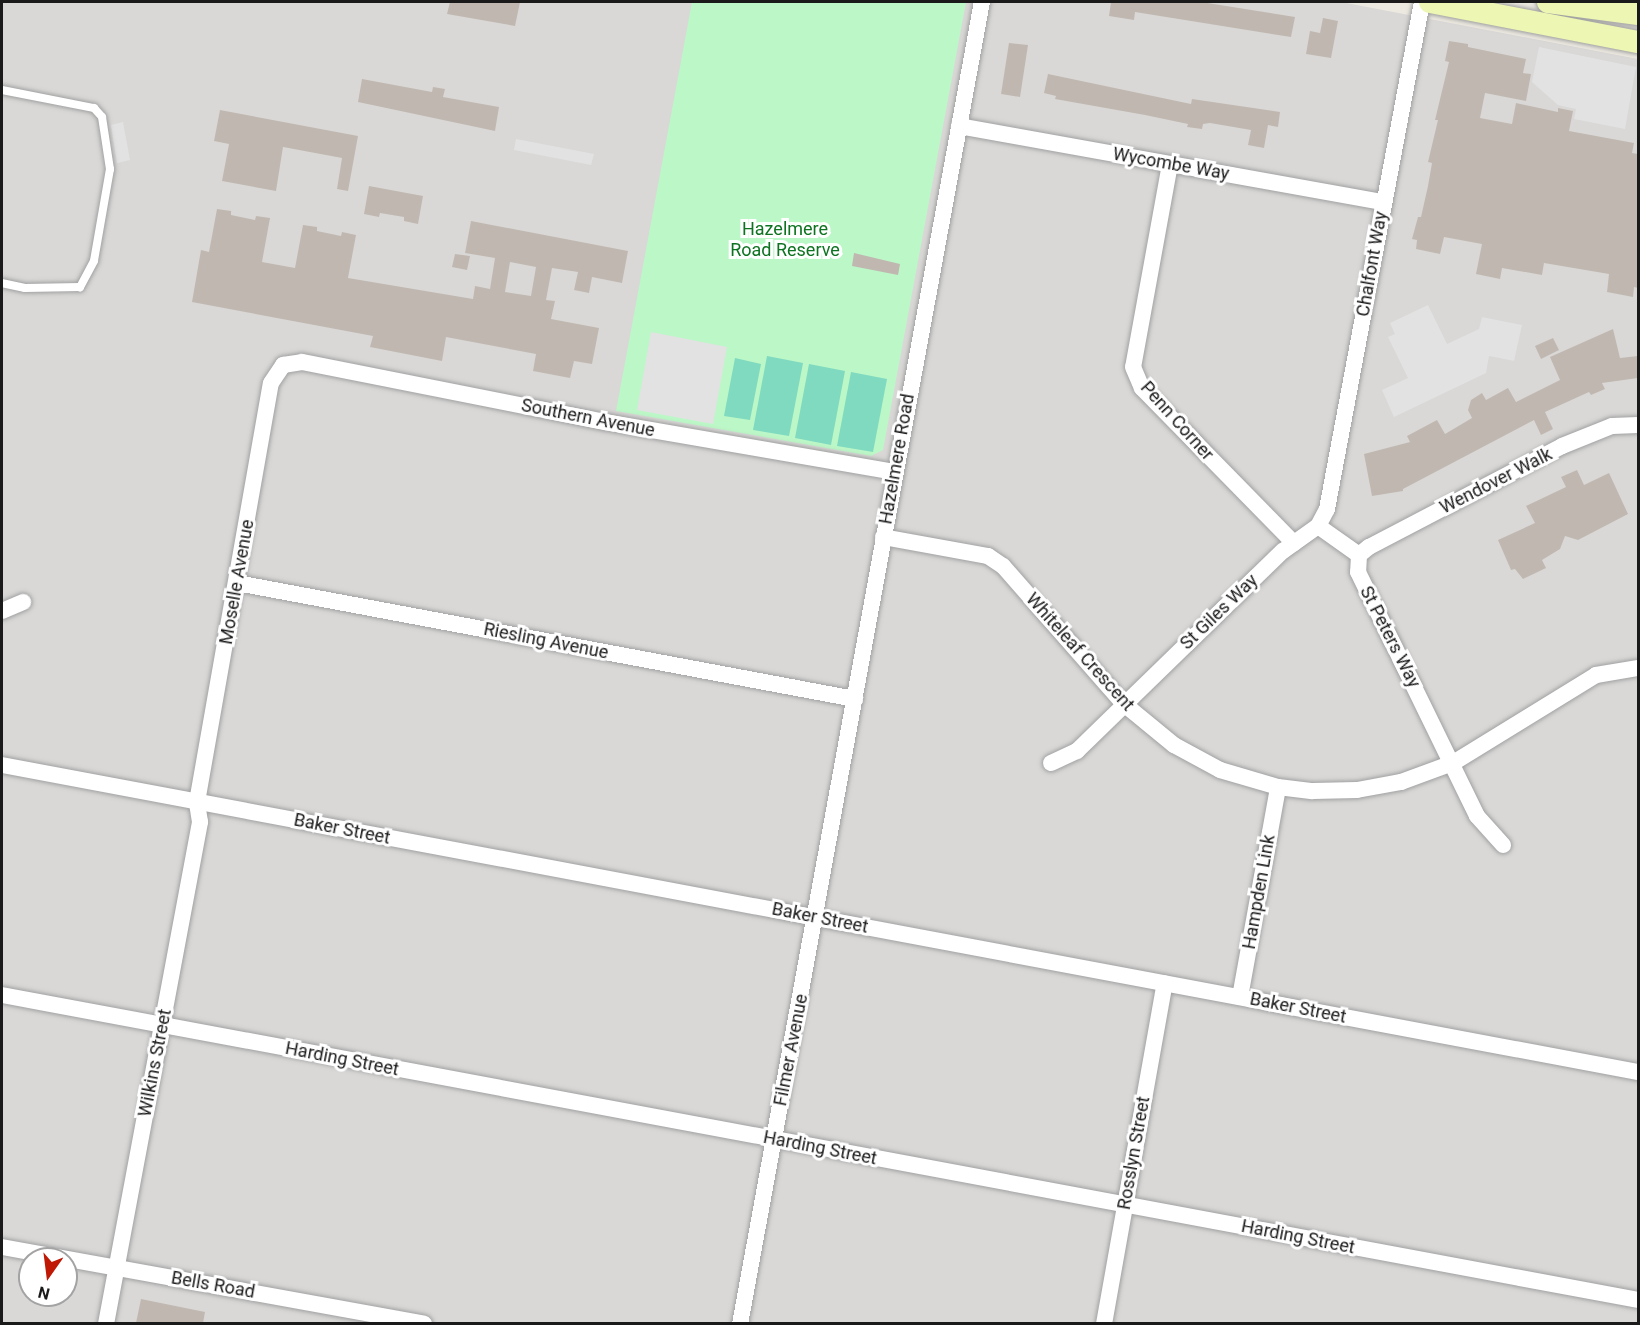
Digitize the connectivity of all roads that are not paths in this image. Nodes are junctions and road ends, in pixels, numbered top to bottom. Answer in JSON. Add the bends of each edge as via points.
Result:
{"nodes":[{"id":1,"x":982,"y":2,"type":"edge"},
{"id":2,"x":1422,"y":2,"type":"edge"},
{"id":3,"x":1430,"y":2,"type":"edge"},
{"id":4,"x":1548,"y":2,"type":"edge"},
{"id":5,"x":1638,"y":14,"type":"edge"},
{"id":6,"x":1638,"y":42,"type":"edge"},
{"id":7,"x":2,"y":90,"type":"edge"},
{"id":8,"x":959,"y":126,"type":"junction"},
{"id":9,"x":1170,"y":164,"type":"junction"},
{"id":10,"x":1383,"y":202,"type":"junction"},
{"id":11,"x":2,"y":283,"type":"edge"},
{"id":12,"x":283,"y":365,"type":"joint"},
{"id":13,"x":1638,"y":425,"type":"edge"},
{"id":14,"x":895,"y":472,"type":"junction"},
{"id":15,"x":1318,"y":526,"type":"junction"},
{"id":16,"x":883,"y":537,"type":"junction"},
{"id":17,"x":1294,"y":543,"type":"junction"},
{"id":18,"x":1359,"y":555,"type":"junction"},
{"id":19,"x":237,"y":583,"type":"junction"},
{"id":20,"x":22,"y":602,"type":"dead end"},
{"id":21,"x":2,"y":611,"type":"edge"},
{"id":22,"x":1638,"y":668,"type":"edge"},
{"id":23,"x":855,"y":699,"type":"junction"},
{"id":24,"x":1124,"y":704,"type":"junction"},
{"id":25,"x":1453,"y":763,"type":"junction"},
{"id":26,"x":1051,"y":764,"type":"dead end"},
{"id":27,"x":2,"y":765,"type":"edge"},
{"id":28,"x":1278,"y":787,"type":"junction"},
{"id":29,"x":197,"y":802,"type":"junction"},
{"id":30,"x":1503,"y":845,"type":"dead end"},
{"id":31,"x":816,"y":917,"type":"junction"},
{"id":32,"x":1165,"y":983,"type":"junction"},
{"id":33,"x":2,"y":995,"type":"edge"},
{"id":34,"x":1240,"y":997,"type":"junction"},
{"id":35,"x":163,"y":1025,"type":"junction"},
{"id":36,"x":1638,"y":1072,"type":"edge"},
{"id":37,"x":774,"y":1139,"type":"junction"},
{"id":38,"x":1125,"y":1204,"type":"junction"},
{"id":39,"x":2,"y":1246,"type":"edge"},
{"id":40,"x":117,"y":1267,"type":"junction"},
{"id":41,"x":1638,"y":1300,"type":"edge"},
{"id":42,"x":106,"y":1323,"type":"edge"},
{"id":43,"x":424,"y":1323,"type":"edge"},
{"id":44,"x":740,"y":1323,"type":"edge"},
{"id":45,"x":1104,"y":1323,"type":"edge"}],
"edges":[{"from":1,"to":8,"type":"street","name":"Hazelmere Road"},
{"from":2,"to":10,"type":"street","name":"Chalfont Way"},
{"from":3,"to":6,"type":"main road"},
{"from":4,"to":5,"type":"main road"},
{"from":7,"to":11,"type":"lane","via":[[94,108],[102,117],[110,169],[94,261],[80,287],[25,288]]},
{"from":8,"to":9,"type":"street","name":"Wycombe Way"},
{"from":8,"to":14,"type":"street","name":"Hazelmere Road"},
{"from":9,"to":10,"type":"street","name":"Wycombe Way"},
{"from":9,"to":17,"type":"street","name":"Penn Corner","via":[[1133,367],[1142,388]]},
{"from":10,"to":15,"type":"street","name":"Chalfont Way","via":[[1327,509]]},
{"from":12,"to":14,"type":"street","name":"Southern Avenue","via":[[302,362],[604,422]]},
{"from":12,"to":19,"type":"street","name":"Moselle Avenue","via":[[271,383]]},
{"from":13,"to":18,"type":"street","name":"Wendover Walk","via":[[1612,426],[1562,446]]},
{"from":14,"to":16,"type":"street","name":"Hazelmere Road"},
{"from":15,"to":17,"type":"street","name":"St Giles Way"},
{"from":15,"to":18,"type":"street"},
{"from":16,"to":23,"type":"street","name":"Hazelmere Road"},
{"from":16,"to":24,"type":"street","name":"Whiteleaf Crescent","via":[[988,556],[1003,566]]},
{"from":17,"to":24,"type":"street","name":"St Giles Way"},
{"from":18,"to":25,"type":"street","name":"St Peters Way","via":[[1358,572]]},
{"from":19,"to":23,"type":"street","name":"Riesling Avenue"},
{"from":19,"to":29,"type":"street","name":"Moselle Avenue"},
{"from":20,"to":21,"type":"street"},
{"from":22,"to":25,"type":"street","name":"Whiteleaf Crescent","via":[[1596,675]]},
{"from":23,"to":31,"type":"street","name":"Hazelmere Road"},
{"from":24,"to":26,"type":"street","name":"St Giles Way","via":[[1077,751]]},
{"from":24,"to":28,"type":"street","name":"Whiteleaf Crescent","via":[[1174,745],[1220,770]]},
{"from":25,"to":28,"type":"street","name":"Whiteleaf Crescent","via":[[1401,782],[1358,790]]},
{"from":25,"to":30,"type":"street","name":"St Peters Way","via":[[1478,816]]},
{"from":27,"to":29,"type":"street","name":"Baker Street"},
{"from":28,"to":34,"type":"street","name":"Hampden Link"},
{"from":29,"to":31,"type":"street","name":"Baker Street"},
{"from":29,"to":35,"type":"street","name":"Wilkins Street","via":[[200,822]]},
{"from":31,"to":32,"type":"street","name":"Baker Street"},
{"from":31,"to":37,"type":"street","name":"Filmer Avenue"},
{"from":32,"to":34,"type":"street","name":"Baker Street"},
{"from":32,"to":38,"type":"street","name":"Rosslyn Street"},
{"from":33,"to":35,"type":"street","name":"Harding Street"},
{"from":34,"to":36,"type":"street","name":"Baker Street"},
{"from":35,"to":37,"type":"street","name":"Harding Street"},
{"from":35,"to":40,"type":"street","name":"Wilkins Street"},
{"from":37,"to":38,"type":"street","name":"Harding Street"},
{"from":37,"to":44,"type":"street","name":"Filmer Avenue"},
{"from":38,"to":41,"type":"street","name":"Harding Street"},
{"from":38,"to":45,"type":"street","name":"Rosslyn Street"},
{"from":39,"to":40,"type":"street","name":"Bells Road"},
{"from":40,"to":42,"type":"street","name":"Wilkins Street"},
{"from":40,"to":43,"type":"street","name":"Bells Road"}]}
